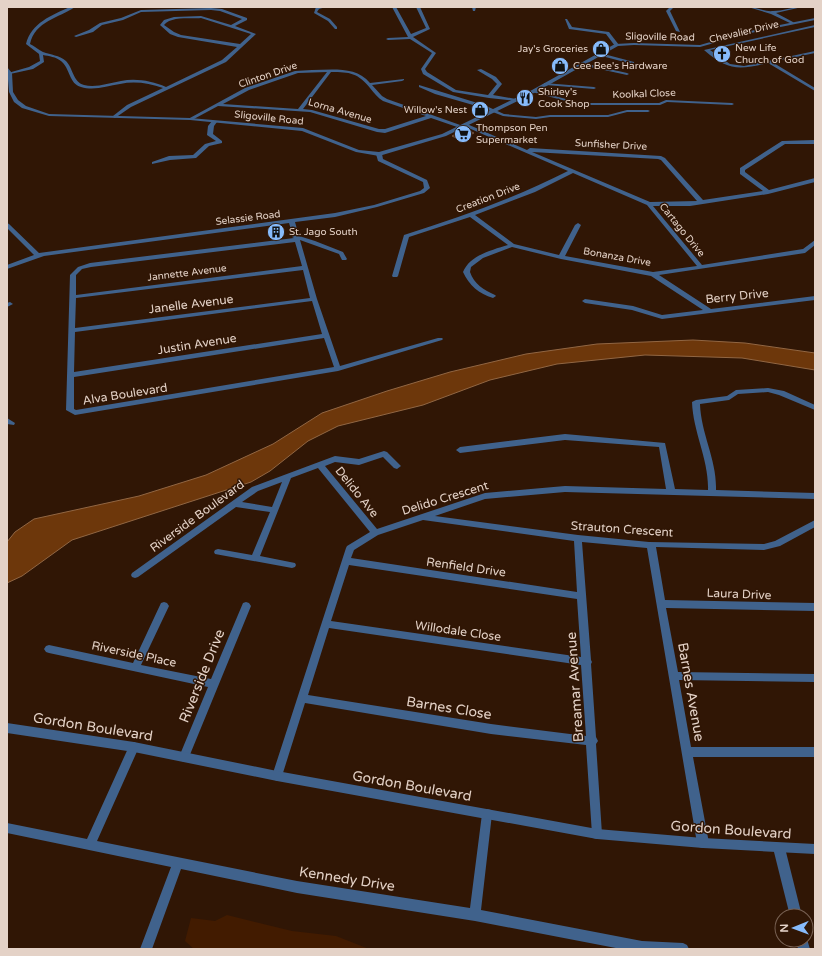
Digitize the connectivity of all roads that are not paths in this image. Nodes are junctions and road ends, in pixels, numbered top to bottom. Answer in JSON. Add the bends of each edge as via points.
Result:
{"nodes":[{"id":1,"x":73,"y":7,"type":"edge"},
{"id":2,"x":324,"y":7,"type":"edge"},
{"id":3,"x":394,"y":7,"type":"edge"},
{"id":4,"x":418,"y":7,"type":"edge"},
{"id":5,"x":672,"y":7,"type":"edge"},
{"id":6,"x":750,"y":7,"type":"edge"},
{"id":7,"x":800,"y":7,"type":"edge"},
{"id":8,"x":772,"y":13,"type":"junction"},
{"id":9,"x":815,"y":19,"type":"edge"},
{"id":10,"x":566,"y":20,"type":"dead end"},
{"id":11,"x":792,"y":23,"type":"junction"},
{"id":12,"x":815,"y":26,"type":"edge"},
{"id":13,"x":230,"y":27,"type":"junction"},
{"id":14,"x":336,"y":28,"type":"dead end"},
{"id":15,"x":678,"y":31,"type":"dead end"},
{"id":16,"x":76,"y":36,"type":"dead end"},
{"id":17,"x":411,"y":37,"type":"junction"},
{"id":18,"x":388,"y":39,"type":"dead end"},
{"id":19,"x":617,"y":45,"type":"junction"},
{"id":20,"x":241,"y":46,"type":"junction"},
{"id":21,"x":815,"y":52,"type":"edge"},
{"id":22,"x":41,"y":54,"type":"junction"},
{"id":23,"x":600,"y":54,"type":"junction"},
{"id":24,"x":632,"y":63,"type":"dead end"},
{"id":25,"x":770,"y":63,"type":"junction"},
{"id":26,"x":583,"y":64,"type":"junction"},
{"id":27,"x":479,"y":70,"type":"dead end"},
{"id":28,"x":330,"y":71,"type":"junction"},
{"id":29,"x":9,"y":72,"type":"edge"},
{"id":30,"x":627,"y":74,"type":"dead end"},
{"id":31,"x":402,"y":80,"type":"dead end"},
{"id":32,"x":370,"y":84,"type":"junction"},
{"id":33,"x":546,"y":84,"type":"junction"},
{"id":34,"x":421,"y":86,"type":"dead end"},
{"id":35,"x":166,"y":88,"type":"junction"},
{"id":36,"x":594,"y":88,"type":"dead end"},
{"id":37,"x":814,"y":88,"type":"edge"},
{"id":38,"x":534,"y":91,"type":"junction"},
{"id":39,"x":489,"y":96,"type":"junction"},
{"id":40,"x":514,"y":100,"type":"junction"},
{"id":41,"x":732,"y":104,"type":"dead end"},
{"id":42,"x":218,"y":105,"type":"junction"},
{"id":43,"x":300,"y":110,"type":"junction"},
{"id":44,"x":494,"y":111,"type":"junction"},
{"id":45,"x":648,"y":111,"type":"dead end"},
{"id":46,"x":431,"y":116,"type":"junction"},
{"id":47,"x":115,"y":117,"type":"junction"},
{"id":48,"x":190,"y":119,"type":"junction"},
{"id":49,"x":214,"y":122,"type":"junction"},
{"id":50,"x":464,"y":126,"type":"junction"},
{"id":51,"x":815,"y":142,"type":"edge"},
{"id":52,"x":524,"y":150,"type":"junction"},
{"id":53,"x":378,"y":154,"type":"junction"},
{"id":54,"x":154,"y":163,"type":"dead end"},
{"id":55,"x":573,"y":171,"type":"junction"},
{"id":56,"x":815,"y":180,"type":"edge"},
{"id":57,"x":768,"y":192,"type":"junction"},
{"id":58,"x":702,"y":202,"type":"junction"},
{"id":59,"x":649,"y":204,"type":"junction"},
{"id":60,"x":471,"y":215,"type":"junction"},
{"id":61,"x":292,"y":222,"type":"junction"},
{"id":62,"x":7,"y":225,"type":"edge"},
{"id":63,"x":578,"y":225,"type":"dead end"},
{"id":64,"x":295,"y":239,"type":"junction"},
{"id":65,"x":815,"y":242,"type":"edge"},
{"id":66,"x":512,"y":245,"type":"junction"},
{"id":67,"x":37,"y":255,"type":"junction"},
{"id":68,"x":561,"y":257,"type":"junction"},
{"id":69,"x":344,"y":259,"type":"dead end"},
{"id":70,"x":7,"y":267,"type":"edge"},
{"id":71,"x":304,"y":268,"type":"junction"},
{"id":72,"x":701,"y":268,"type":"junction"},
{"id":73,"x":653,"y":274,"type":"junction"},
{"id":74,"x":395,"y":276,"type":"dead end"},
{"id":75,"x":493,"y":296,"type":"dead end"},
{"id":76,"x":72,"y":297,"type":"junction"},
{"id":77,"x":815,"y":298,"type":"edge"},
{"id":78,"x":314,"y":299,"type":"junction"},
{"id":79,"x":585,"y":301,"type":"dead end"},
{"id":80,"x":708,"y":310,"type":"junction"},
{"id":81,"x":72,"y":330,"type":"junction"},
{"id":82,"x":327,"y":335,"type":"junction"},
{"id":83,"x":440,"y":339,"type":"dead end"},
{"id":84,"x":338,"y":369,"type":"junction"},
{"id":85,"x":71,"y":376,"type":"junction"},
{"id":86,"x":815,"y":408,"type":"edge"},
{"id":87,"x":460,"y":450,"type":"dead end"},
{"id":88,"x":320,"y":465,"type":"junction"},
{"id":89,"x":397,"y":466,"type":"dead end"},
{"id":90,"x":288,"y":477,"type":"junction"},
{"id":91,"x":670,"y":492,"type":"junction"},
{"id":92,"x":712,"y":493,"type":"junction"},
{"id":93,"x":815,"y":496,"type":"edge"},
{"id":94,"x":234,"y":504,"type":"junction"},
{"id":95,"x":274,"y":510,"type":"junction"},
{"id":96,"x":423,"y":517,"type":"junction"},
{"id":97,"x":815,"y":523,"type":"edge"},
{"id":98,"x":375,"y":533,"type":"junction"},
{"id":99,"x":578,"y":538,"type":"junction"},
{"id":100,"x":652,"y":545,"type":"junction"},
{"id":101,"x":218,"y":552,"type":"dead end"},
{"id":102,"x":255,"y":559,"type":"junction"},
{"id":103,"x":346,"y":561,"type":"junction"},
{"id":104,"x":292,"y":565,"type":"dead end"},
{"id":105,"x":135,"y":575,"type":"dead end"},
{"id":106,"x":582,"y":596,"type":"junction"},
{"id":107,"x":662,"y":604,"type":"junction"},
{"id":108,"x":164,"y":606,"type":"dead end"},
{"id":109,"x":246,"y":606,"type":"dead end"},
{"id":110,"x":815,"y":607,"type":"edge"},
{"id":111,"x":326,"y":624,"type":"junction"},
{"id":112,"x":50,"y":649,"type":"dead end"},
{"id":113,"x":587,"y":662,"type":"junction"},
{"id":114,"x":135,"y":668,"type":"junction"},
{"id":115,"x":674,"y":676,"type":"junction"},
{"id":116,"x":815,"y":678,"type":"edge"},
{"id":117,"x":213,"y":684,"type":"junction"},
{"id":118,"x":301,"y":698,"type":"junction"},
{"id":119,"x":7,"y":728,"type":"edge"},
{"id":120,"x":593,"y":741,"type":"junction"},
{"id":121,"x":134,"y":747,"type":"junction"},
{"id":122,"x":687,"y":752,"type":"junction"},
{"id":123,"x":815,"y":752,"type":"edge"},
{"id":124,"x":184,"y":757,"type":"junction"},
{"id":125,"x":277,"y":776,"type":"junction"},
{"id":126,"x":487,"y":814,"type":"junction"},
{"id":127,"x":7,"y":828,"type":"edge"},
{"id":128,"x":597,"y":834,"type":"junction"},
{"id":129,"x":703,"y":843,"type":"junction"},
{"id":130,"x":90,"y":844,"type":"junction"},
{"id":131,"x":779,"y":848,"type":"junction"},
{"id":132,"x":815,"y":849,"type":"edge"},
{"id":133,"x":178,"y":862,"type":"junction"},
{"id":134,"x":794,"y":908,"type":"edge"},
{"id":135,"x":475,"y":915,"type":"junction"},
{"id":136,"x":146,"y":949,"type":"edge"},
{"id":137,"x":683,"y":949,"type":"edge"}],
"edges":[{"from":1,"to":22,"type":"street","via":[[34,30],[28,38],[28,44]]},
{"from":2,"to":14,"type":"street","via":[[318,8],[315,12],[329,20]]},
{"from":3,"to":17,"type":"street"},
{"from":4,"to":17,"type":"street","via":[[428,29]]},
{"from":5,"to":15,"type":"street","via":[[668,11]]},
{"from":6,"to":8,"type":"street"},
{"from":7,"to":8,"type":"street"},
{"from":8,"to":11,"type":"street"},
{"from":9,"to":11,"type":"street","name":"Sligoville Road"},
{"from":10,"to":19,"type":"street","via":[[570,28],[607,33]]},
{"from":11,"to":19,"type":"street","name":"Sligoville Road","via":[[700,46]]},
{"from":12,"to":25,"type":"street","name":"Chevalier Drive","via":[[706,50],[729,64],[744,67]]},
{"from":13,"to":16,"type":"street","via":[[246,19],[221,10],[157,10],[132,14],[101,24]]},
{"from":13,"to":20,"type":"street","via":[[254,34]]},
{"from":13,"to":20,"type":"street","via":[[196,17],[174,18],[162,24],[180,36]]},
{"from":17,"to":18,"type":"street"},
{"from":17,"to":39,"type":"street","via":[[434,53],[424,66],[425,73],[455,91]]},
{"from":19,"to":23,"type":"street","name":"Sligoville Road"},
{"from":20,"to":35,"type":"street","via":[[224,61]]},
{"from":21,"to":25,"type":"street"},
{"from":22,"to":29,"type":"street","via":[[42,61],[38,64]]},
{"from":22,"to":35,"type":"street","via":[[56,56],[67,64],[73,80],[80,86],[93,88],[132,81],[155,83]]},
{"from":23,"to":24,"type":"street"},
{"from":23,"to":26,"type":"street","name":"Sligoville Road"},
{"from":25,"to":37,"type":"street"},
{"from":26,"to":30,"type":"street"},
{"from":26,"to":33,"type":"street","name":"Sligoville Road"},
{"from":27,"to":39,"type":"street","via":[[500,84]]},
{"from":28,"to":32,"type":"street","name":"Clinton Drive","via":[[354,73]]},
{"from":28,"to":42,"type":"street","name":"Clinton Drive","via":[[293,74],[247,90]]},
{"from":28,"to":43,"type":"street"},
{"from":29,"to":47,"type":"street","name":"Sligoville Road","via":[[11,92],[16,101],[24,107],[54,116]]},
{"from":31,"to":32,"type":"street"},
{"from":32,"to":46,"type":"street","name":"Clinton Drive","via":[[385,100]]},
{"from":33,"to":36,"type":"street"},
{"from":33,"to":38,"type":"street","name":"Sligoville Road"},
{"from":34,"to":44,"type":"street"},
{"from":35,"to":47,"type":"street","via":[[129,106]]},
{"from":38,"to":40,"type":"street","name":"Sligoville Road"},
{"from":38,"to":41,"type":"street","name":"Koolkal Close","via":[[581,104],[660,104],[666,101]]},
{"from":39,"to":40,"type":"street"},
{"from":40,"to":44,"type":"street","name":"Sligoville Road"},
{"from":42,"to":43,"type":"street","name":"Lorna Avenue"},
{"from":42,"to":48,"type":"street","name":"Clinton Drive"},
{"from":43,"to":46,"type":"street","name":"Lorna Avenue","via":[[318,112],[379,131]]},
{"from":44,"to":45,"type":"street","via":[[503,115],[536,118],[608,116],[627,111]]},
{"from":44,"to":50,"type":"street","name":"Sligoville Road"},
{"from":46,"to":50,"type":"street","name":"Clinton Drive"},
{"from":47,"to":48,"type":"street","name":"Sligoville Road"},
{"from":48,"to":49,"type":"street","name":"Sligoville Road"},
{"from":49,"to":53,"type":"street","name":"Sligoville Road","via":[[303,130],[358,151]]},
{"from":49,"to":54,"type":"street","via":[[210,135],[220,142],[207,145],[194,157],[169,158]]},
{"from":50,"to":52,"type":"street","name":"Clinton Drive"},
{"from":50,"to":53,"type":"street","name":"Sligoville Road","via":[[428,141]]},
{"from":51,"to":57,"type":"street","via":[[784,142],[742,169],[742,173]]},
{"from":52,"to":55,"type":"street","name":"Clinton Drive"},
{"from":52,"to":58,"type":"street","name":"Sunfisher Drive","via":[[659,157]]},
{"from":53,"to":61,"type":"street","name":"Selassie Road","via":[[380,160],[425,181],[427,188],[422,192],[355,211]]},
{"from":55,"to":59,"type":"street","name":"Clinton Drive"},
{"from":55,"to":60,"type":"street","name":"Creation Drive","via":[[539,188]]},
{"from":56,"to":57,"type":"street"},
{"from":57,"to":58,"type":"street"},
{"from":58,"to":59,"type":"street"},
{"from":59,"to":72,"type":"street","name":"Cartago Drive"},
{"from":60,"to":66,"type":"street","name":"Bonanza Drive"},
{"from":60,"to":74,"type":"street","name":"Creation Drive","via":[[406,236]]},
{"from":61,"to":64,"type":"street"},
{"from":61,"to":67,"type":"street","name":"Selassie Road"},
{"from":62,"to":67,"type":"street"},
{"from":63,"to":68,"type":"street"},
{"from":64,"to":69,"type":"street","via":[[309,239],[322,247],[341,253]]},
{"from":64,"to":71,"type":"street"},
{"from":64,"to":76,"type":"street","name":"Alva Boulevard","via":[[90,265],[80,268],[73,275]]},
{"from":65,"to":72,"type":"street","name":"Bonanza Drive","via":[[805,251]]},
{"from":66,"to":68,"type":"street","name":"Bonanza Drive"},
{"from":66,"to":75,"type":"street","via":[[474,261],[466,270],[466,274],[479,290]]},
{"from":67,"to":70,"type":"street","name":"Selassie Road"},
{"from":68,"to":73,"type":"street","name":"Bonanza Drive"},
{"from":71,"to":76,"type":"street","name":"Jannette Avenue"},
{"from":71,"to":78,"type":"street"},
{"from":72,"to":73,"type":"street","name":"Bonanza Drive"},
{"from":73,"to":80,"type":"street"},
{"from":76,"to":81,"type":"street","name":"Alva Boulevard"},
{"from":77,"to":80,"type":"street","name":"Berry Drive"},
{"from":78,"to":81,"type":"street","name":"Janelle Avenue"},
{"from":78,"to":82,"type":"street"},
{"from":79,"to":80,"type":"street","name":"Berry Drive","via":[[633,308],[662,317]]},
{"from":81,"to":85,"type":"street","name":"Alva Boulevard"},
{"from":82,"to":84,"type":"street"},
{"from":82,"to":85,"type":"street","name":"Justin Avenue"},
{"from":83,"to":84,"type":"street"},
{"from":84,"to":85,"type":"street","name":"Alva Boulevard","via":[[75,413],[70,410]]},
{"from":86,"to":92,"type":"street","via":[[782,393],[768,390],[736,392],[728,398],[696,402],[714,482]]},
{"from":87,"to":91,"type":"street","via":[[565,437],[662,445]]},
{"from":88,"to":89,"type":"street","name":"Riverside Boulevard","via":[[338,459],[359,462],[382,453]]},
{"from":88,"to":90,"type":"street","name":"Riverside Boulevard"},
{"from":88,"to":98,"type":"street","name":"Delido Ave"},
{"from":90,"to":94,"type":"street","name":"Riverside Boulevard","via":[[255,489]]},
{"from":90,"to":95,"type":"street"},
{"from":91,"to":92,"type":"street","name":"Delido Crescent"},
{"from":91,"to":96,"type":"street","name":"Delido Crescent","via":[[565,489],[485,496]]},
{"from":92,"to":93,"type":"street","name":"Delido Crescent"},
{"from":94,"to":95,"type":"street"},
{"from":94,"to":105,"type":"street","name":"Riverside Boulevard"},
{"from":95,"to":102,"type":"street"},
{"from":96,"to":98,"type":"street","name":"Delido Crescent"},
{"from":96,"to":99,"type":"street","name":"Strauton Crescent"},
{"from":97,"to":100,"type":"street","name":"Strauton Crescent","via":[[777,544],[764,547]]},
{"from":98,"to":103,"type":"street","name":"Delido Crescent","via":[[350,548]]},
{"from":99,"to":100,"type":"street","name":"Strauton Crescent"},
{"from":99,"to":106,"type":"street","name":"Breamar Avenue"},
{"from":100,"to":107,"type":"street","name":"Barnes Avenue"},
{"from":101,"to":102,"type":"street"},
{"from":102,"to":104,"type":"street"},
{"from":103,"to":106,"type":"street","name":"Renfield Drive"},
{"from":103,"to":111,"type":"street","name":"Delido Crescent"},
{"from":106,"to":113,"type":"street","name":"Breamar Avenue"},
{"from":107,"to":110,"type":"street","name":"Laura Drive"},
{"from":107,"to":115,"type":"street","name":"Barnes Avenue"},
{"from":108,"to":114,"type":"street"},
{"from":109,"to":117,"type":"street","name":"Riverside Drive"},
{"from":111,"to":113,"type":"street","name":"Willodale Close"},
{"from":111,"to":118,"type":"street","name":"Delido Crescent"},
{"from":112,"to":114,"type":"street","name":"Riverside Place"},
{"from":113,"to":120,"type":"street","name":"Breamar Avenue"},
{"from":114,"to":117,"type":"street","name":"Riverside Place"},
{"from":115,"to":116,"type":"street"},
{"from":115,"to":122,"type":"street","name":"Barnes Avenue"},
{"from":117,"to":124,"type":"street","name":"Riverside Drive"},
{"from":118,"to":120,"type":"street","name":"Barnes Close","via":[[491,729]]},
{"from":118,"to":125,"type":"street","name":"Delido Crescent"},
{"from":119,"to":121,"type":"street","name":"Gordon Boulevard"},
{"from":120,"to":128,"type":"street","name":"Breamar Avenue"},
{"from":121,"to":124,"type":"street","name":"Gordon Boulevard"},
{"from":121,"to":130,"type":"street"},
{"from":122,"to":123,"type":"street"},
{"from":122,"to":129,"type":"street","name":"Barnes Avenue"},
{"from":124,"to":125,"type":"street","name":"Gordon Boulevard"},
{"from":125,"to":126,"type":"street","name":"Gordon Boulevard"},
{"from":126,"to":128,"type":"street","name":"Gordon Boulevard"},
{"from":126,"to":135,"type":"street"},
{"from":127,"to":130,"type":"street","name":"Kennedy Drive"},
{"from":128,"to":129,"type":"street","name":"Gordon Boulevard"},
{"from":129,"to":131,"type":"street","name":"Gordon Boulevard"},
{"from":130,"to":133,"type":"street","name":"Kennedy Drive"},
{"from":131,"to":132,"type":"street","name":"Gordon Boulevard"},
{"from":131,"to":134,"type":"street"},
{"from":133,"to":135,"type":"street","name":"Kennedy Drive","via":[[297,887]]},
{"from":133,"to":136,"type":"street"},
{"from":135,"to":137,"type":"street","name":"Kennedy Drive","via":[[642,947]]}]}
